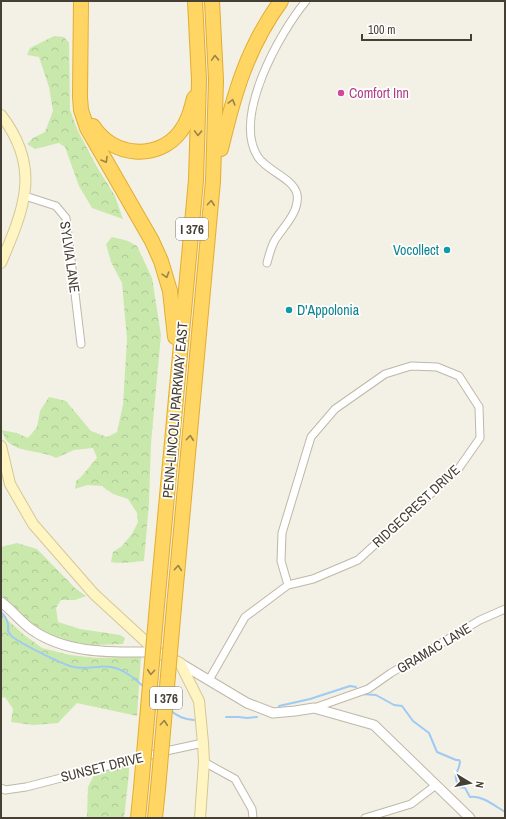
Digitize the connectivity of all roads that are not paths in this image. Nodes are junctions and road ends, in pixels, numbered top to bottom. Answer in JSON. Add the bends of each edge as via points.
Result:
{"nodes":[{"id":1,"x":81,"y":1,"type":"edge"},
{"id":2,"x":87,"y":1,"type":"edge"},
{"id":3,"x":195,"y":1,"type":"edge"},
{"id":4,"x":212,"y":1,"type":"edge"},
{"id":5,"x":281,"y":1,"type":"edge"},
{"id":6,"x":306,"y":1,"type":"edge"},
{"id":7,"x":199,"y":80,"type":"junction"},
{"id":8,"x":1,"y":115,"type":"edge"},
{"id":9,"x":213,"y":181,"type":"junction"},
{"id":10,"x":25,"y":196,"type":"junction"},
{"id":11,"x":1,"y":263,"type":"edge"},
{"id":12,"x":267,"y":263,"type":"dead end"},
{"id":13,"x":81,"y":344,"type":"dead end"},
{"id":14,"x":178,"y":378,"type":"junction"},
{"id":15,"x":1,"y":446,"type":"edge"},
{"id":16,"x":288,"y":585,"type":"junction"},
{"id":17,"x":1,"y":602,"type":"edge"},
{"id":18,"x":505,"y":609,"type":"edge"},
{"id":19,"x":157,"y":652,"type":"junction"},
{"id":20,"x":180,"y":663,"type":"junction"},
{"id":21,"x":208,"y":680,"type":"junction"},
{"id":22,"x":314,"y":708,"type":"junction"},
{"id":23,"x":203,"y":743,"type":"junction"},
{"id":24,"x":204,"y":762,"type":"junction"},
{"id":25,"x":436,"y":785,"type":"junction"},
{"id":26,"x":1,"y":788,"type":"edge"},
{"id":27,"x":138,"y":818,"type":"edge"},
{"id":28,"x":155,"y":818,"type":"edge"},
{"id":29,"x":200,"y":818,"type":"edge"},
{"id":30,"x":253,"y":818,"type":"edge"},
{"id":31,"x":365,"y":818,"type":"edge"},
{"id":32,"x":470,"y":818,"type":"edge"}],
"edges":[{"from":1,"to":14,"type":"highway","one_way":true,"via":[[80,97],[83,116],[87,128],[161,261],[172,303]]},
{"from":2,"to":7,"type":"highway","via":[[86,97],[90,120],[108,142],[125,150],[137,152],[150,151],[166,144],[187,121]]},
{"from":3,"to":7,"type":"highway","name":"PENN-LINCOLN PARKWAY EAST","number":"I 376"},
{"from":9,"to":4,"type":"highway","name":"PENN-LINCOLN PARKWAY EAST","number":"I 376","one_way":true,"via":[[216,80]]},
{"from":9,"to":5,"type":"highway","one_way":true,"via":[[232,102],[242,74],[261,32]]},
{"from":6,"to":12,"type":"street","via":[[282,36],[269,61],[255,98],[251,118],[252,143],[259,158],[291,184],[297,195],[291,219],[274,241]]},
{"from":7,"to":14,"type":"highway","name":"PENN-LINCOLN PARKWAY EAST","number":"I 376","one_way":true,"via":[[196,180]]},
{"from":8,"to":10,"type":"main road","via":[[13,133],[24,161]]},
{"from":28,"to":9,"type":"highway","name":"PENN-LINCOLN PARKWAY EAST","number":"I 376","one_way":true,"bridge":true},
{"from":10,"to":11,"type":"main road","via":[[18,223]]},
{"from":10,"to":13,"type":"street","name":"SYLVIA LANE","via":[[56,206],[66,218]]},
{"from":14,"to":27,"type":"highway","name":"PENN-LINCOLN PARKWAY EAST","number":"I 376","one_way":true,"bridge":true},
{"from":15,"to":19,"type":"main road","via":[[10,484],[33,524],[94,594]]},
{"from":16,"to":16,"type":"street","name":"RIDGECREST DRIVE","via":[[358,560],[459,468],[480,438],[479,407],[459,376],[437,367],[411,366],[385,374],[335,409],[311,437],[282,533],[280,561]]},
{"from":16,"to":21,"type":"street","name":"RIDGECREST DRIVE","via":[[245,617]]},
{"from":17,"to":19,"type":"street","via":[[31,629],[60,645],[107,652]]},
{"from":18,"to":22,"type":"street","name":"GRAMAC LANE","via":[[480,620],[365,690]]},
{"from":19,"to":20,"type":"main road"},
{"from":20,"to":21,"type":"street"},
{"from":20,"to":23,"type":"main road","via":[[199,701]]},
{"from":21,"to":22,"type":"street","via":[[247,703],[272,713]]},
{"from":22,"to":25,"type":"street","via":[[374,725]]},
{"from":23,"to":24,"type":"main road"},
{"from":23,"to":26,"type":"street","name":"SUNSET DRIVE","via":[[26,787],[5,790]]},
{"from":24,"to":29,"type":"main road"},
{"from":24,"to":30,"type":"street","via":[[235,779],[252,810]]},
{"from":25,"to":31,"type":"street","via":[[411,804]]},
{"from":25,"to":32,"type":"street"}]}
